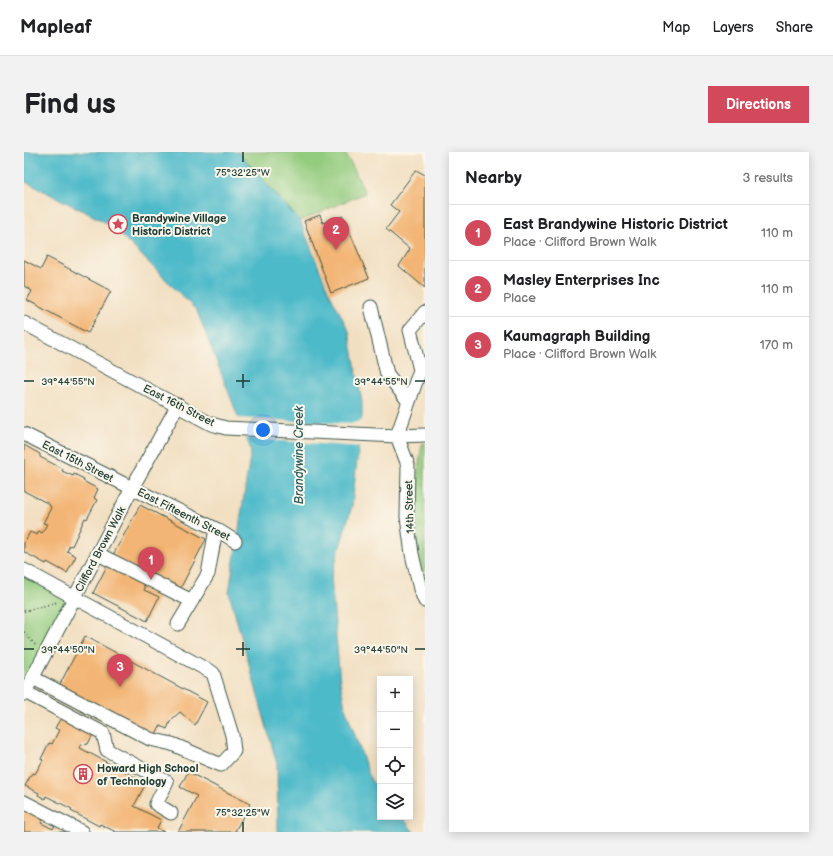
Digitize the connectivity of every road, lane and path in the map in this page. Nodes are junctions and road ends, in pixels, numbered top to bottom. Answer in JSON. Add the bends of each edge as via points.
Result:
{"nodes":[{"id":1,"x":371,"y":308,"type":"dead end"},
{"id":2,"x":425,"y":312,"type":"edge"},
{"id":3,"x":24,"y":324,"type":"edge"},
{"id":4,"x":423,"y":367,"type":"edge"},
{"id":5,"x":409,"y":402,"type":"junction"},
{"id":6,"x":178,"y":405,"type":"junction"},
{"id":7,"x":24,"y":434,"type":"edge"},
{"id":8,"x":425,"y":435,"type":"edge"},
{"id":9,"x":397,"y":436,"type":"junction"},
{"id":10,"x":132,"y":488,"type":"junction"},
{"id":11,"x":216,"y":529,"type":"junction"},
{"id":12,"x":235,"y":541,"type":"dead end"},
{"id":13,"x":98,"y":554,"type":"junction"},
{"id":14,"x":24,"y":570,"type":"edge"},
{"id":15,"x":75,"y":598,"type":"junction"},
{"id":16,"x":61,"y":601,"type":"dead end"},
{"id":17,"x":192,"y":601,"type":"junction"},
{"id":18,"x":425,"y":601,"type":"edge"},
{"id":19,"x":24,"y":611,"type":"edge"},
{"id":20,"x":178,"y":624,"type":"dead end"},
{"id":21,"x":24,"y":632,"type":"edge"},
{"id":22,"x":38,"y":647,"type":"dead end"},
{"id":23,"x":32,"y":678,"type":"junction"},
{"id":24,"x":25,"y":693,"type":"edge"},
{"id":25,"x":24,"y":802,"type":"edge"},
{"id":26,"x":171,"y":813,"type":"dead end"},
{"id":27,"x":82,"y":832,"type":"edge"}],
"edges":[{"from":1,"to":5,"type":"street","via":[[387,374]]},
{"from":2,"to":4,"type":"street","via":[[410,330]]},
{"from":3,"to":6,"type":"street","name":"East 16th Street"},
{"from":4,"to":5,"type":"street"},
{"from":5,"to":9,"type":"street"},
{"from":6,"to":9,"type":"street","name":"East 16th Street","via":[[211,424],[226,428]]},
{"from":6,"to":10,"type":"street","name":"Clifford Brown Walk"},
{"from":7,"to":10,"type":"street","name":"East 15th Street"},
{"from":8,"to":9,"type":"street","name":"East 16th Street"},
{"from":9,"to":18,"type":"street","name":"14th Street","via":[[408,465],[407,517],[420,589]]},
{"from":10,"to":11,"type":"street","name":"East Fifteenth Street"},
{"from":10,"to":13,"type":"street","name":"Clifford Brown Walk"},
{"from":11,"to":12,"type":"street","name":"East Fifteenth Street"},
{"from":11,"to":17,"type":"street","via":[[208,574]]},
{"from":13,"to":15,"type":"street","name":"Clifford Brown Walk"},
{"from":13,"to":17,"type":"street"},
{"from":14,"to":15,"type":"street"},
{"from":15,"to":23,"type":"street","name":"Clifford Brown Walk"},
{"from":15,"to":23,"type":"street","via":[[213,673],[232,735],[234,751],[221,765],[172,744],[150,739]]},
{"from":16,"to":19,"type":"path"},
{"from":17,"to":20,"type":"street"},
{"from":21,"to":22,"type":"path"},
{"from":23,"to":24,"type":"street","name":"Clifford Brown Walk"},
{"from":24,"to":26,"type":"street","via":[[103,733],[107,750],[167,782],[156,804]]},
{"from":25,"to":27,"type":"street"}]}
